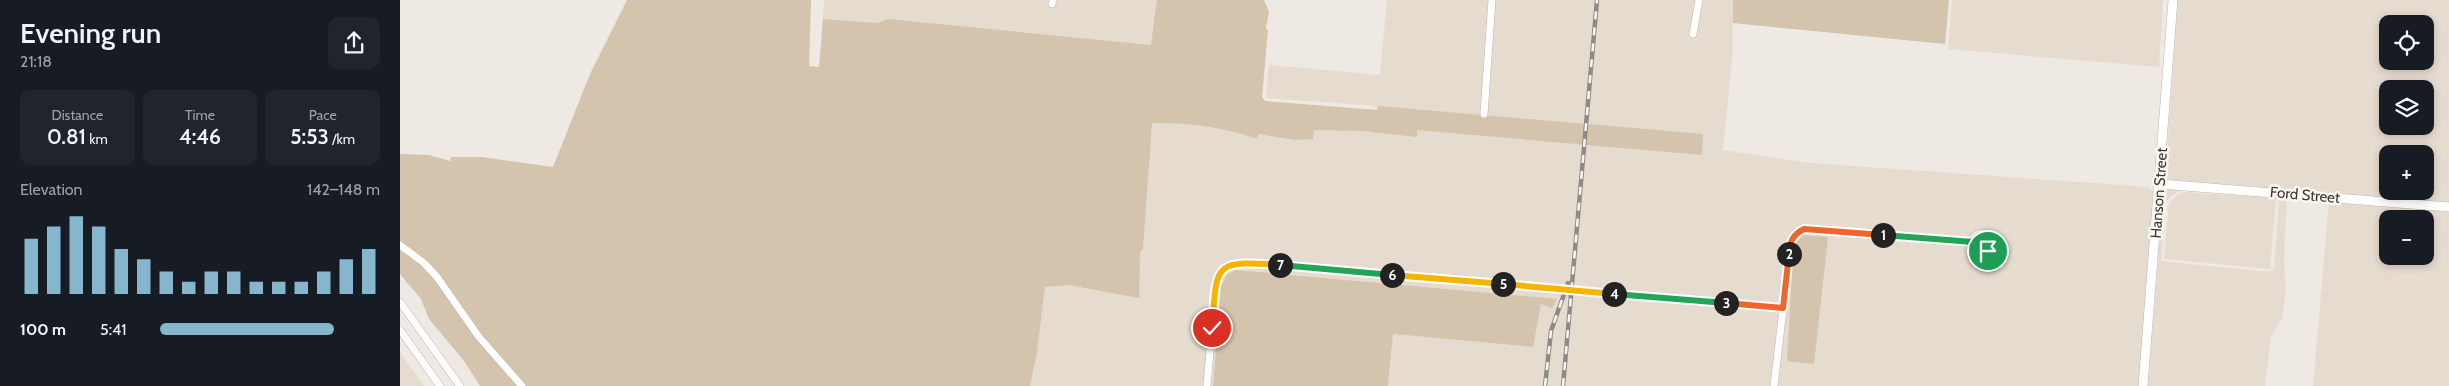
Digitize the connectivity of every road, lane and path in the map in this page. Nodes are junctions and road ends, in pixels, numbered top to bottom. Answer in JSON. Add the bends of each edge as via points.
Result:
{"nodes":[{"id":1,"x":1492,"y":0,"type":"edge"},
{"id":2,"x":1699,"y":0,"type":"edge"},
{"id":3,"x":2174,"y":0,"type":"edge"},
{"id":4,"x":1693,"y":34,"type":"dead end"},
{"id":5,"x":1484,"y":114,"type":"dead end"},
{"id":6,"x":2160,"y":184,"type":"junction"},
{"id":7,"x":2449,"y":207,"type":"edge"},
{"id":8,"x":1973,"y":242,"type":"dead end"},
{"id":9,"x":400,"y":245,"type":"edge"},
{"id":10,"x":400,"y":302,"type":"edge"},
{"id":11,"x":1783,"y":308,"type":"junction"},
{"id":12,"x":400,"y":330,"type":"edge"},
{"id":13,"x":440,"y":386,"type":"edge"},
{"id":14,"x":460,"y":386,"type":"edge"},
{"id":15,"x":522,"y":386,"type":"edge"},
{"id":16,"x":1207,"y":386,"type":"edge"},
{"id":17,"x":1774,"y":386,"type":"edge"},
{"id":18,"x":2143,"y":386,"type":"edge"}],
"edges":[{"from":1,"to":5,"type":"street"},
{"from":2,"to":4,"type":"street"},
{"from":3,"to":6,"type":"street","name":"Hanson Street"},
{"from":6,"to":7,"type":"street","name":"Ford Street"},
{"from":6,"to":18,"type":"street","name":"Hanson Street"},
{"from":8,"to":11,"type":"street","via":[[1804,229],[1796,233],[1790,242]]},
{"from":9,"to":15,"type":"street","via":[[437,277],[479,337]]},
{"from":10,"to":14,"type":"street"},
{"from":11,"to":16,"type":"street","via":[[1238,263],[1226,266],[1216,281]]},
{"from":11,"to":17,"type":"street"},
{"from":12,"to":13,"type":"street"}]}
